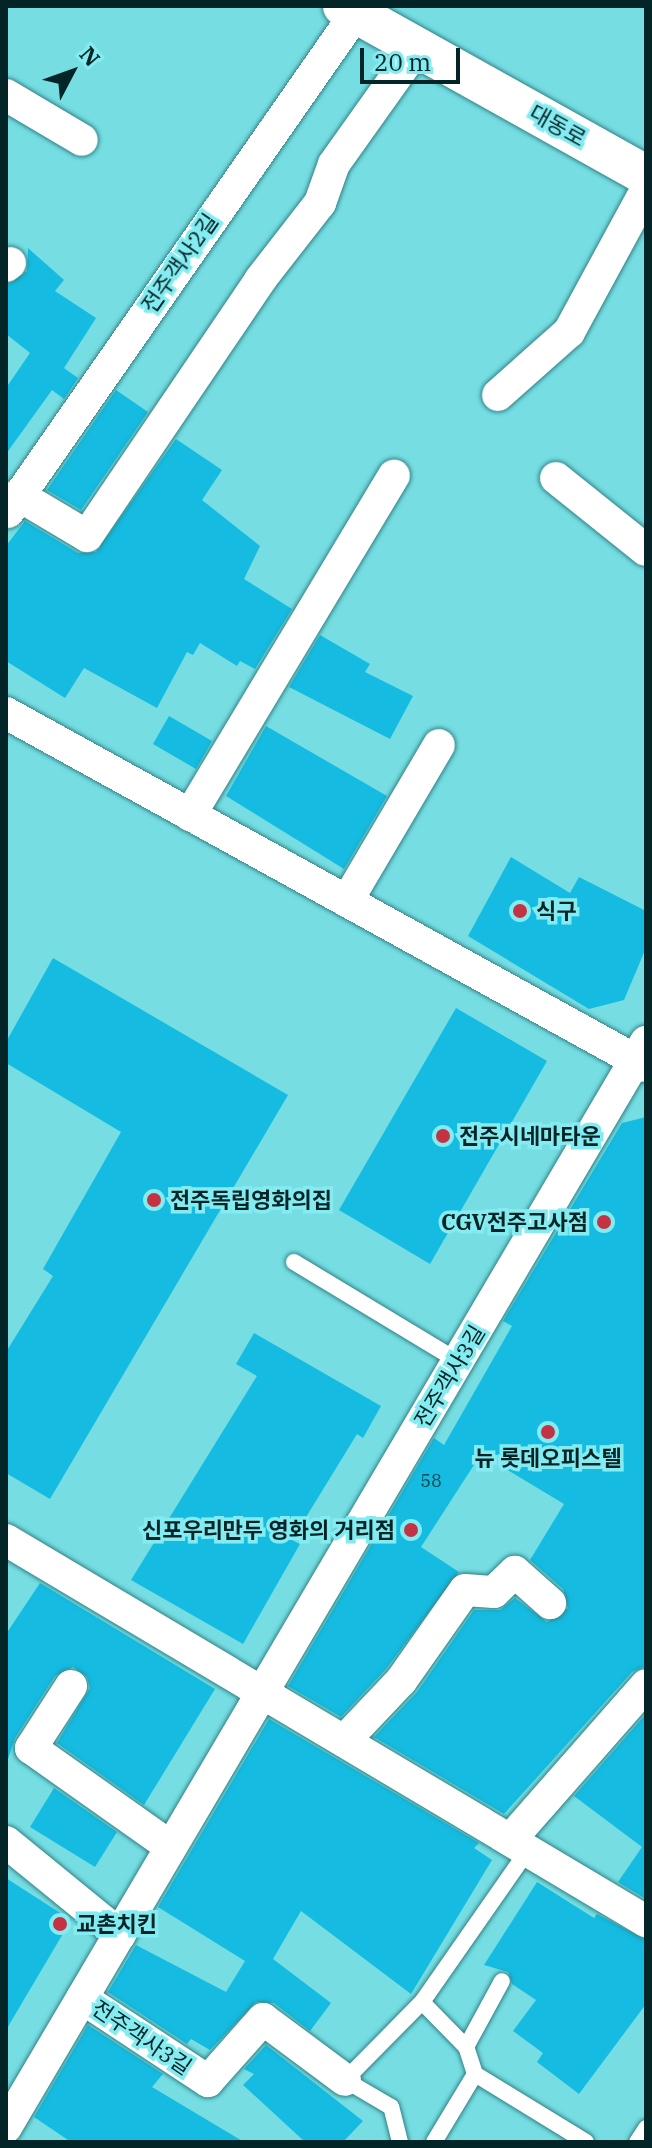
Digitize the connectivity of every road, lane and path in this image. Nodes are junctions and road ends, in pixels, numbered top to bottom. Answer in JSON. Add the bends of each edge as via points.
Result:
{"nodes":[{"id":1,"x":353,"y":8,"type":"edge"},
{"id":2,"x":417,"y":47,"type":"junction"},
{"id":3,"x":6,"y":95,"type":"edge"},
{"id":4,"x":82,"y":140,"type":"dead end"},
{"id":5,"x":646,"y":175,"type":"edge"},
{"id":6,"x":646,"y":190,"type":"edge"},
{"id":7,"x":498,"y":395,"type":"dead end"},
{"id":8,"x":394,"y":476,"type":"dead end"},
{"id":9,"x":556,"y":478,"type":"dead end"},
{"id":10,"x":12,"y":505,"type":"edge"},
{"id":11,"x":646,"y":550,"type":"edge"},
{"id":12,"x":6,"y":713,"type":"edge"},
{"id":13,"x":439,"y":745,"type":"dead end"},
{"id":14,"x":190,"y":815,"type":"junction"},
{"id":15,"x":347,"y":901,"type":"junction"},
{"id":16,"x":643,"y":1056,"type":"edge"},
{"id":17,"x":294,"y":1262,"type":"dead end"},
{"id":18,"x":458,"y":1361,"type":"junction"},
{"id":19,"x":6,"y":1540,"type":"edge"},
{"id":20,"x":550,"y":1603,"type":"dead end"},
{"id":21,"x":646,"y":1685,"type":"edge"},
{"id":22,"x":71,"y":1686,"type":"dead end"},
{"id":23,"x":263,"y":1692,"type":"junction"},
{"id":24,"x":344,"y":1741,"type":"junction"},
{"id":25,"x":6,"y":1842,"type":"edge"},
{"id":26,"x":519,"y":1845,"type":"junction"},
{"id":27,"x":171,"y":1847,"type":"junction"},
{"id":28,"x":646,"y":1921,"type":"edge"},
{"id":29,"x":120,"y":1935,"type":"junction"},
{"id":30,"x":502,"y":1981,"type":"dead end"},
{"id":31,"x":82,"y":1998,"type":"junction"},
{"id":32,"x":422,"y":2002,"type":"junction"},
{"id":33,"x":466,"y":2047,"type":"junction"},
{"id":34,"x":475,"y":2074,"type":"junction"},
{"id":35,"x":345,"y":2080,"type":"junction"},
{"id":36,"x":6,"y":2126,"type":"edge"},
{"id":37,"x":646,"y":2128,"type":"edge"},
{"id":38,"x":32,"y":2142,"type":"edge"},
{"id":39,"x":400,"y":2142,"type":"edge"},
{"id":40,"x":434,"y":2142,"type":"edge"},
{"id":41,"x":586,"y":2142,"type":"edge"},
{"id":42,"x":637,"y":2142,"type":"edge"}],
"edges":[{"from":1,"to":2,"type":"street","name":"대동로"},
{"from":1,"to":10,"type":"street","name":"전주객사2길"},
{"from":2,"to":5,"type":"street","name":"대동로"},
{"from":2,"to":10,"type":"street","via":[[334,164],[320,203],[260,280],[87,536]]},
{"from":3,"to":4,"type":"street"},
{"from":6,"to":7,"type":"street","via":[[569,332]]},
{"from":8,"to":14,"type":"street"},
{"from":9,"to":11,"type":"street"},
{"from":12,"to":14,"type":"street"},
{"from":13,"to":15,"type":"street"},
{"from":14,"to":15,"type":"street","name":"전주객사3길"},
{"from":15,"to":16,"type":"street","name":"전주객사3길"},
{"from":16,"to":18,"type":"street","name":"전주객사3길"},
{"from":17,"to":18,"type":"lane"},
{"from":18,"to":23,"type":"street","name":"전주객사3길"},
{"from":19,"to":23,"type":"street"},
{"from":20,"to":24,"type":"street","via":[[515,1572],[494,1592],[465,1590],[401,1681]]},
{"from":21,"to":26,"type":"street"},
{"from":22,"to":27,"type":"street","via":[[31,1748]]},
{"from":23,"to":24,"type":"street"},
{"from":23,"to":27,"type":"street","name":"전주객사3길"},
{"from":24,"to":26,"type":"street"},
{"from":25,"to":29,"type":"street"},
{"from":26,"to":28,"type":"street"},
{"from":26,"to":32,"type":"lane"},
{"from":27,"to":29,"type":"street","name":"전주객사3길"},
{"from":29,"to":31,"type":"street","name":"전주객사3길"},
{"from":30,"to":33,"type":"lane"},
{"from":31,"to":35,"type":"street","name":"전주객사3길","via":[[208,2081],[263,2019]]},
{"from":31,"to":36,"type":"street","name":"전주객사3길"},
{"from":32,"to":33,"type":"lane"},
{"from":32,"to":35,"type":"lane"},
{"from":33,"to":34,"type":"lane"},
{"from":34,"to":40,"type":"lane"},
{"from":34,"to":41,"type":"lane"},
{"from":35,"to":39,"type":"lane","via":[[391,2107]]},
{"from":36,"to":38,"type":"street","name":"전주객사3길"},
{"from":37,"to":42,"type":"lane"}]}
